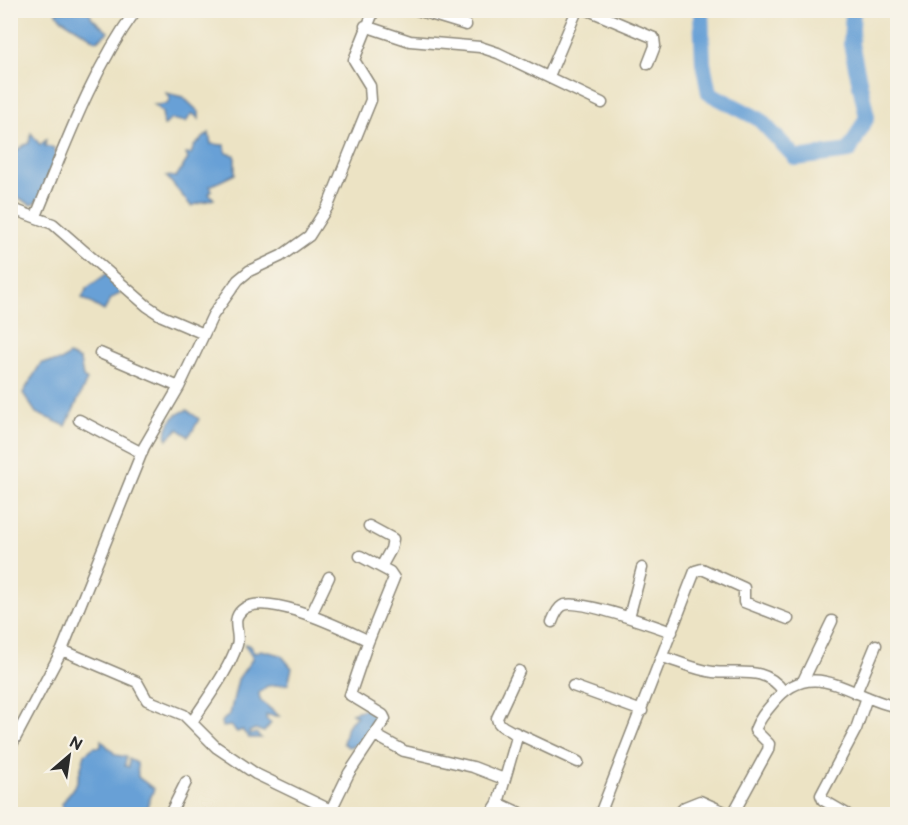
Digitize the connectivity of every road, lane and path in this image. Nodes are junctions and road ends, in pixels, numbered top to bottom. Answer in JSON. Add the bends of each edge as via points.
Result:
{"nodes":[{"id":1,"x":136,"y":10,"type":"edge"},
{"id":2,"x":374,"y":10,"type":"edge"},
{"id":3,"x":417,"y":10,"type":"edge"},
{"id":4,"x":577,"y":10,"type":"edge"},
{"id":5,"x":588,"y":10,"type":"edge"},
{"id":6,"x":466,"y":25,"type":"dead end"},
{"id":7,"x":366,"y":26,"type":"junction"},
{"id":8,"x":648,"y":64,"type":"dead end"},
{"id":9,"x":549,"y":76,"type":"junction"},
{"id":10,"x":602,"y":103,"type":"dead end"},
{"id":11,"x":10,"y":208,"type":"edge"},
{"id":12,"x":36,"y":216,"type":"junction"},
{"id":13,"x":204,"y":334,"type":"junction"},
{"id":14,"x":100,"y":353,"type":"dead end"},
{"id":15,"x":179,"y":387,"type":"junction"},
{"id":16,"x":79,"y":420,"type":"dead end"},
{"id":17,"x":142,"y":453,"type":"junction"},
{"id":18,"x":369,"y":526,"type":"dead end"},
{"id":19,"x":360,"y":556,"type":"dead end"},
{"id":20,"x":381,"y":567,"type":"junction"},
{"id":21,"x":642,"y":568,"type":"dead end"},
{"id":22,"x":329,"y":578,"type":"dead end"},
{"id":23,"x":311,"y":615,"type":"junction"},
{"id":24,"x":629,"y":617,"type":"junction"},
{"id":25,"x":788,"y":619,"type":"dead end"},
{"id":26,"x":832,"y":621,"type":"dead end"},
{"id":27,"x":552,"y":622,"type":"dead end"},
{"id":28,"x":672,"y":632,"type":"junction"},
{"id":29,"x":368,"y":642,"type":"junction"},
{"id":30,"x":876,"y":645,"type":"dead end"},
{"id":31,"x":62,"y":650,"type":"junction"},
{"id":32,"x":663,"y":657,"type":"junction"},
{"id":33,"x":519,"y":671,"type":"dead end"},
{"id":34,"x":803,"y":681,"type":"junction"},
{"id":35,"x":573,"y":686,"type":"dead end"},
{"id":36,"x":783,"y":690,"type":"junction"},
{"id":37,"x":861,"y":695,"type":"junction"},
{"id":38,"x":897,"y":707,"type":"edge"},
{"id":39,"x":642,"y":711,"type":"junction"},
{"id":40,"x":192,"y":722,"type":"junction"},
{"id":41,"x":514,"y":732,"type":"junction"},
{"id":42,"x":375,"y":735,"type":"junction"},
{"id":43,"x":10,"y":748,"type":"edge"},
{"id":44,"x":578,"y":762,"type":"dead end"},
{"id":45,"x":504,"y":779,"type":"junction"},
{"id":46,"x":186,"y":782,"type":"dead end"},
{"id":47,"x":498,"y":803,"type":"junction"},
{"id":48,"x":335,"y":812,"type":"edge"},
{"id":49,"x":170,"y":814,"type":"edge"},
{"id":50,"x":491,"y":814,"type":"edge"},
{"id":51,"x":522,"y":814,"type":"edge"},
{"id":52,"x":600,"y":814,"type":"edge"},
{"id":53,"x":678,"y":814,"type":"edge"},
{"id":54,"x":847,"y":814,"type":"edge"}],
"edges":[{"from":1,"to":12,"type":"street","via":[[118,36],[73,124]]},
{"from":2,"to":7,"type":"street"},
{"from":3,"to":6,"type":"street"},
{"from":4,"to":9,"type":"street"},
{"from":5,"to":8,"type":"street","via":[[654,38]]},
{"from":7,"to":9,"type":"street","via":[[410,40],[480,47]]},
{"from":7,"to":13,"type":"street","via":[[354,60],[370,86],[371,100],[328,206],[309,236],[232,285]]},
{"from":9,"to":10,"type":"street"},
{"from":11,"to":12,"type":"street"},
{"from":12,"to":13,"type":"street","via":[[74,240],[147,306]]},
{"from":13,"to":15,"type":"street"},
{"from":14,"to":15,"type":"street"},
{"from":15,"to":17,"type":"street"},
{"from":16,"to":17,"type":"street"},
{"from":17,"to":31,"type":"street"},
{"from":18,"to":20,"type":"street","via":[[393,539]]},
{"from":19,"to":20,"type":"street"},
{"from":20,"to":29,"type":"street","via":[[394,578]]},
{"from":21,"to":24,"type":"street"},
{"from":22,"to":23,"type":"street"},
{"from":23,"to":29,"type":"street"},
{"from":23,"to":40,"type":"street","via":[[254,606],[242,609],[237,617],[238,644]]},
{"from":24,"to":27,"type":"street","via":[[567,604]]},
{"from":24,"to":28,"type":"street"},
{"from":25,"to":28,"type":"street","via":[[744,602],[744,588],[698,569]]},
{"from":26,"to":34,"type":"street"},
{"from":28,"to":32,"type":"street"},
{"from":29,"to":42,"type":"street","via":[[350,692],[383,715],[385,719]]},
{"from":30,"to":37,"type":"street"},
{"from":31,"to":40,"type":"street","via":[[137,682],[147,699]]},
{"from":31,"to":43,"type":"street"},
{"from":32,"to":36,"type":"street","via":[[711,672],[758,674],[773,680]]},
{"from":32,"to":39,"type":"street"},
{"from":33,"to":41,"type":"street","via":[[497,718],[500,725]]},
{"from":34,"to":36,"type":"street"},
{"from":34,"to":37,"type":"street","via":[[825,681]]},
{"from":35,"to":39,"type":"street"},
{"from":36,"to":53,"type":"street","via":[[757,723],[755,730],[769,744],[768,750],[734,812],[729,814],[700,801]]},
{"from":37,"to":38,"type":"street"},
{"from":37,"to":54,"type":"street","via":[[855,729],[821,795]]},
{"from":39,"to":52,"type":"street"},
{"from":40,"to":48,"type":"street","via":[[216,747],[256,774]]},
{"from":41,"to":44,"type":"street"},
{"from":41,"to":45,"type":"street","via":[[516,745]]},
{"from":42,"to":45,"type":"street","via":[[404,751],[473,767]]},
{"from":42,"to":48,"type":"street","via":[[349,772]]},
{"from":45,"to":47,"type":"street"},
{"from":46,"to":49,"type":"street"},
{"from":47,"to":50,"type":"street"},
{"from":47,"to":51,"type":"street"}]}
